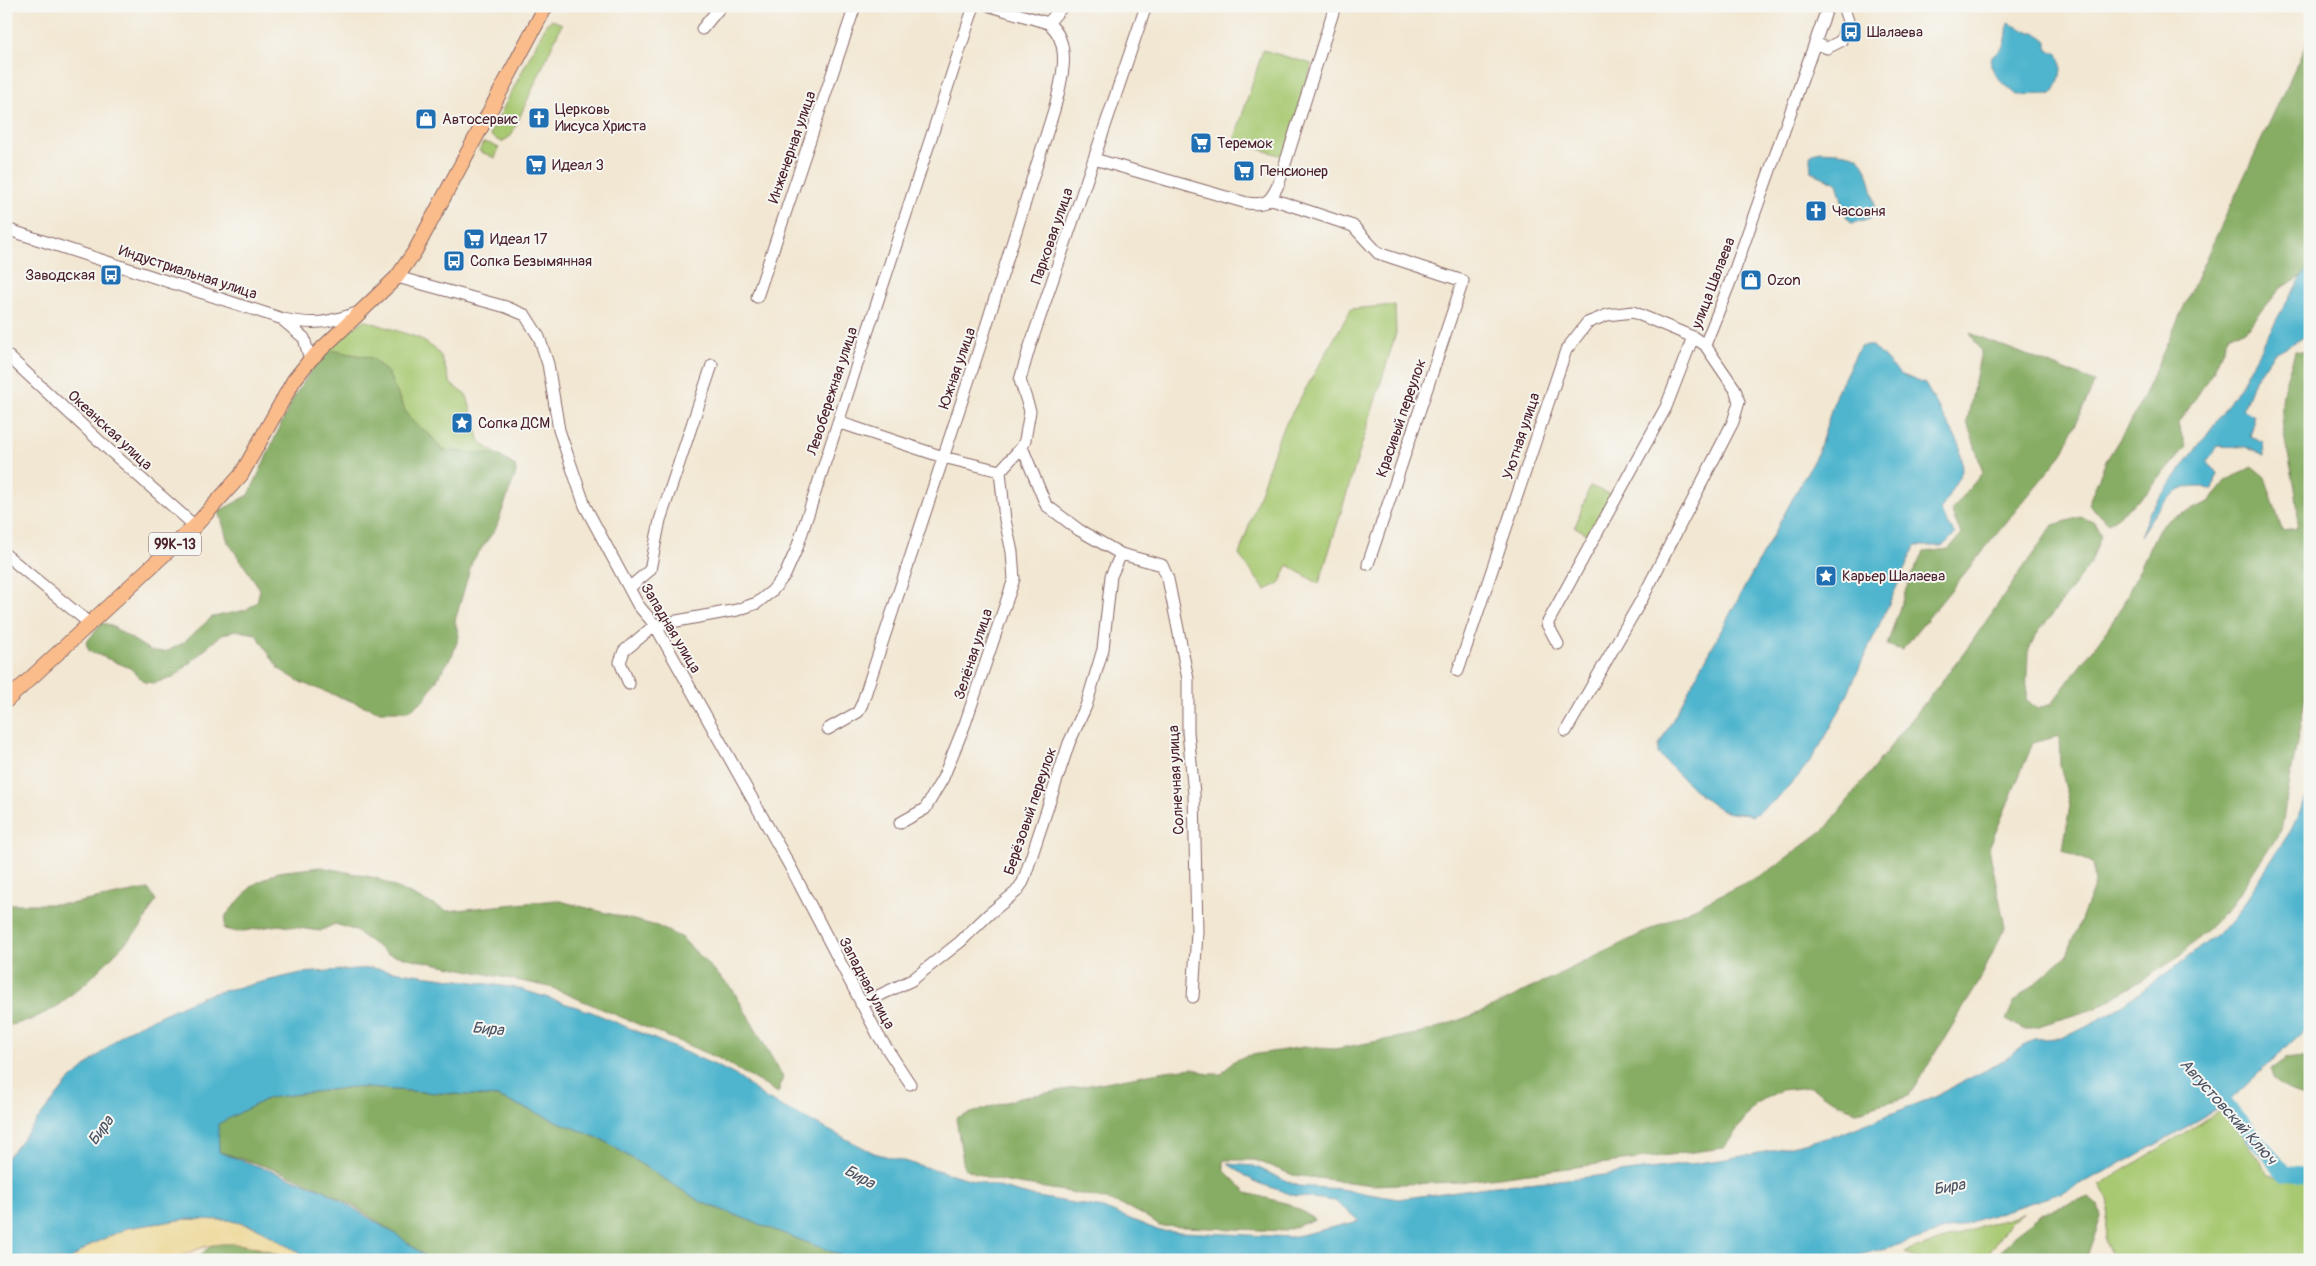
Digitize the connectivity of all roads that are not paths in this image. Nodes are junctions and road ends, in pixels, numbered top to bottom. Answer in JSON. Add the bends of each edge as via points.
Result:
{"nodes":[{"id":1,"x":546,"y":6,"type":"edge"},
{"id":2,"x":721,"y":6,"type":"edge"},
{"id":3,"x":855,"y":6,"type":"edge"},
{"id":4,"x":974,"y":6,"type":"edge"},
{"id":5,"x":990,"y":6,"type":"edge"},
{"id":6,"x":1063,"y":6,"type":"edge"},
{"id":7,"x":1146,"y":6,"type":"edge"},
{"id":8,"x":1335,"y":6,"type":"edge"},
{"id":9,"x":1828,"y":6,"type":"edge"},
{"id":10,"x":1843,"y":6,"type":"edge"},
{"id":11,"x":1048,"y":23,"type":"junction"},
{"id":12,"x":702,"y":29,"type":"dead end"},
{"id":13,"x":1815,"y":43,"type":"junction"},
{"id":14,"x":1094,"y":159,"type":"junction"},
{"id":15,"x":1272,"y":199,"type":"junction"},
{"id":16,"x":6,"y":229,"type":"edge"},
{"id":17,"x":397,"y":277,"type":"junction"},
{"id":18,"x":757,"y":296,"type":"dead end"},
{"id":19,"x":362,"y":311,"type":"junction"},
{"id":20,"x":283,"y":319,"type":"junction"},
{"id":21,"x":1693,"y":337,"type":"junction"},
{"id":22,"x":1705,"y":345,"type":"junction"},
{"id":23,"x":7,"y":355,"type":"edge"},
{"id":24,"x":310,"y":360,"type":"junction"},
{"id":25,"x":712,"y":365,"type":"dead end"},
{"id":26,"x":838,"y":422,"type":"junction"},
{"id":27,"x":1022,"y":447,"type":"junction"},
{"id":28,"x":943,"y":457,"type":"junction"},
{"id":29,"x":1000,"y":471,"type":"junction"},
{"id":30,"x":195,"y":526,"type":"junction"},
{"id":31,"x":1121,"y":554,"type":"junction"},
{"id":32,"x":6,"y":555,"type":"edge"},
{"id":33,"x":1368,"y":564,"type":"dead end"},
{"id":34,"x":629,"y":588,"type":"junction"},
{"id":35,"x":89,"y":624,"type":"junction"},
{"id":36,"x":655,"y":625,"type":"junction"},
{"id":37,"x":1558,"y":644,"type":"dead end"},
{"id":38,"x":1458,"y":671,"type":"dead end"},
{"id":39,"x":629,"y":684,"type":"dead end"},
{"id":40,"x":6,"y":701,"type":"edge"},
{"id":41,"x":828,"y":729,"type":"dead end"},
{"id":42,"x":1566,"y":731,"type":"dead end"},
{"id":43,"x":900,"y":823,"type":"dead end"},
{"id":44,"x":1193,"y":997,"type":"dead end"},
{"id":45,"x":861,"y":1004,"type":"junction"},
{"id":46,"x":910,"y":1084,"type":"dead end"}],
"edges":[{"from":1,"to":17,"type":"main road","via":[[415,251]]},
{"from":2,"to":12,"type":"street"},
{"from":3,"to":18,"type":"street","name":"Инженерная улица"},
{"from":4,"to":26,"type":"street","name":"Левобережная улица"},
{"from":5,"to":11,"type":"street"},
{"from":6,"to":11,"type":"street"},
{"from":7,"to":14,"type":"street","name":"Парковая улица"},
{"from":8,"to":15,"type":"street"},
{"from":9,"to":13,"type":"street","name":"улица Шалаева"},
{"from":10,"to":13,"type":"street","via":[[1848,21],[1841,41],[1827,48]]},
{"from":11,"to":28,"type":"street","name":"Южная улица","via":[[1057,30],[1061,39],[1062,80],[1015,239]]},
{"from":13,"to":22,"type":"street","name":"улица Шалаева"},
{"from":14,"to":15,"type":"street","via":[[1247,203],[1259,204]]},
{"from":14,"to":27,"type":"street","name":"Парковая улица","via":[[1020,380],[1030,411]]},
{"from":15,"to":33,"type":"street","name":"Красивый переулок","via":[[1353,226],[1378,253],[1463,282]]},
{"from":16,"to":20,"type":"street","name":"Индустриальная улица"},
{"from":17,"to":19,"type":"main road"},
{"from":17,"to":34,"type":"street","name":"Западная улица","via":[[526,315],[539,337],[548,364],[559,430],[585,506]]},
{"from":19,"to":20,"type":"street","name":"Индустриальная улица","via":[[321,323]]},
{"from":19,"to":24,"type":"main road","number":"99К-13"},
{"from":20,"to":24,"type":"street","via":[[304,338]]},
{"from":21,"to":22,"type":"street","name":"улица Шалаева"},
{"from":21,"to":37,"type":"street","name":"улица Шалаева","via":[[1666,407],[1547,624]]},
{"from":21,"to":38,"type":"street","name":"Уютная улица","via":[[1632,312],[1607,314],[1587,323],[1566,350]]},
{"from":22,"to":42,"type":"street","via":[[1735,389],[1739,402],[1733,422],[1642,597]]},
{"from":23,"to":30,"type":"street","name":"Океанская улица"},
{"from":24,"to":30,"type":"main road","number":"99К-13","via":[[294,380],[241,475]]},
{"from":25,"to":34,"type":"street","via":[[660,520],[650,570]]},
{"from":26,"to":28,"type":"street"},
{"from":26,"to":36,"type":"street","name":"Левобережная улица","via":[[797,548],[785,575],[772,591],[757,603],[737,610]]},
{"from":27,"to":29,"type":"street","name":"Парковая улица"},
{"from":27,"to":31,"type":"street","via":[[1046,505],[1079,530]]},
{"from":28,"to":29,"type":"street"},
{"from":28,"to":41,"type":"street","name":"Южная улица","via":[[862,704],[858,712]]},
{"from":29,"to":43,"type":"street","name":"Зелёная улица","via":[[1014,579],[965,724],[943,778],[925,808]]},
{"from":30,"to":35,"type":"main road","number":"99К-13"},
{"from":31,"to":44,"type":"street","name":"Солнечная улица","via":[[1162,565],[1168,579],[1188,679],[1197,932]]},
{"from":31,"to":45,"type":"street","name":"Берёзовый переулок","via":[[1111,576],[1103,649],[1086,706],[1069,743],[1023,882],[960,942],[912,980]]},
{"from":32,"to":35,"type":"street"},
{"from":34,"to":36,"type":"street","name":"Западная улица"},
{"from":35,"to":40,"type":"main road","number":"99К-13"},
{"from":36,"to":39,"type":"street","name":"Левобережная улица","via":[[624,651],[620,662]]},
{"from":36,"to":45,"type":"street","name":"Западная улица","via":[[791,868]]},
{"from":45,"to":46,"type":"street","name":"Западная улица"}]}
